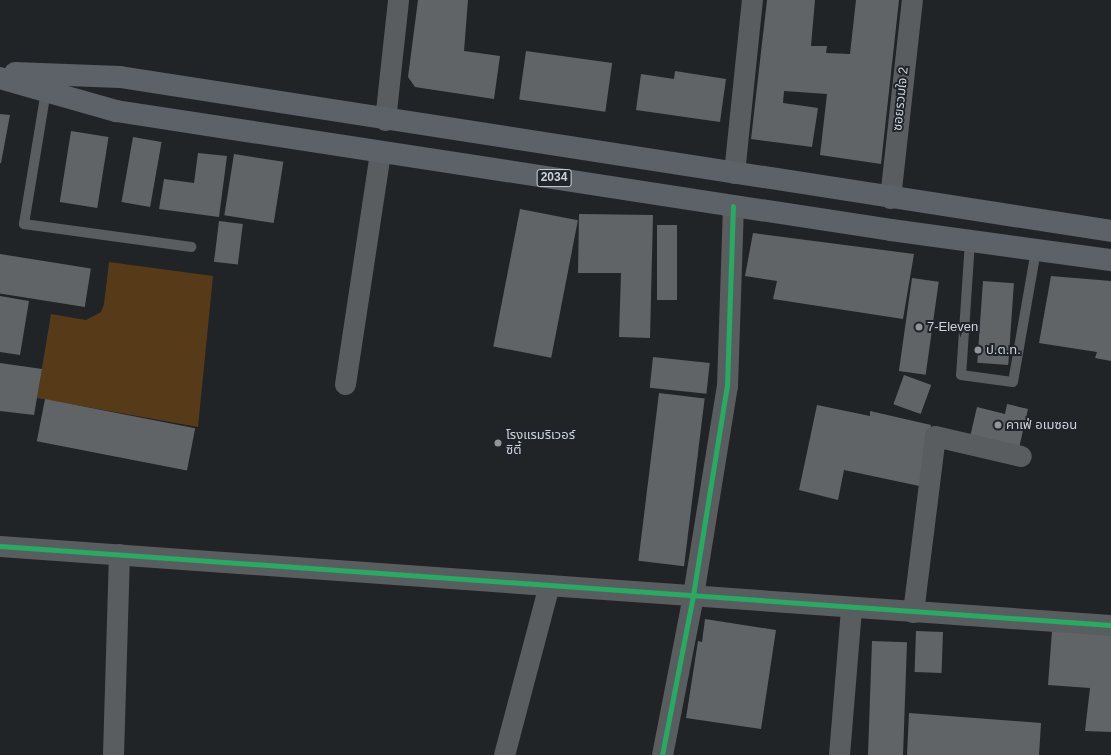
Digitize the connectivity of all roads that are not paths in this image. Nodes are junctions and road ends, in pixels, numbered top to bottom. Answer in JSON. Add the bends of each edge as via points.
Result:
{"nodes":[{"id":1,"x":398,"y":0,"type":"edge"},
{"id":2,"x":752,"y":0,"type":"edge"},
{"id":3,"x":912,"y":0,"type":"edge"},
{"id":4,"x":0,"y":73,"type":"edge"},
{"id":5,"x":0,"y":78,"type":"edge"},
{"id":6,"x":46,"y":91,"type":"junction"},
{"id":7,"x":385,"y":120,"type":"junction"},
{"id":8,"x":509,"y":137,"type":"junction"},
{"id":9,"x":380,"y":152,"type":"junction"},
{"id":10,"x":504,"y":170,"type":"junction"},
{"id":11,"x":734,"y":173,"type":"junction"},
{"id":12,"x":890,"y":198,"type":"junction"},
{"id":13,"x":733,"y":206,"type":"junction"},
{"id":14,"x":1111,"y":231,"type":"edge"},
{"id":15,"x":970,"y":241,"type":"junction"},
{"id":16,"x":191,"y":248,"type":"dead end"},
{"id":17,"x":1036,"y":250,"type":"junction"},
{"id":18,"x":1111,"y":260,"type":"edge"},
{"id":19,"x":345,"y":384,"type":"dead end"},
{"id":20,"x":1021,"y":456,"type":"dead end"},
{"id":21,"x":0,"y":546,"type":"edge"},
{"id":22,"x":119,"y":554,"type":"junction"},
{"id":23,"x":549,"y":584,"type":"junction"},
{"id":24,"x":693,"y":595,"type":"junction"},
{"id":25,"x":851,"y":608,"type":"junction"},
{"id":26,"x":913,"y":612,"type":"junction"},
{"id":27,"x":1111,"y":625,"type":"edge"},
{"id":28,"x":113,"y":755,"type":"edge"},
{"id":29,"x":504,"y":755,"type":"edge"},
{"id":30,"x":662,"y":755,"type":"edge"},
{"id":31,"x":839,"y":755,"type":"edge"}],
"edges":[{"from":1,"to":7,"type":"street"},
{"from":2,"to":11,"type":"street"},
{"from":3,"to":12,"type":"street","name":"ซอยรวมใจ 2"},
{"from":4,"to":7,"type":"main road","via":[[120,77]]},
{"from":5,"to":6,"type":"main road","number":"2034"},
{"from":6,"to":9,"type":"main road","number":"2034","via":[[116,111]]},
{"from":6,"to":16,"type":"lane","via":[[24,224]]},
{"from":7,"to":8,"type":"main road"},
{"from":8,"to":10,"type":"main road"},
{"from":8,"to":11,"type":"main road"},
{"from":9,"to":10,"type":"main road","number":"2034"},
{"from":9,"to":19,"type":"street"},
{"from":10,"to":13,"type":"main road","number":"2034"},
{"from":11,"to":12,"type":"main road"},
{"from":12,"to":14,"type":"main road"},
{"from":13,"to":15,"type":"main road","number":"2034"},
{"from":13,"to":24,"type":"street","via":[[727,386]]},
{"from":15,"to":17,"type":"main road","number":"2034"},
{"from":15,"to":17,"type":"lane","via":[[962,375],[1014,382]]},
{"from":17,"to":18,"type":"main road","number":"2034"},
{"from":20,"to":26,"type":"street","via":[[935,436]]},
{"from":21,"to":22,"type":"street"},
{"from":22,"to":23,"type":"street"},
{"from":22,"to":28,"type":"street"},
{"from":23,"to":24,"type":"street"},
{"from":23,"to":29,"type":"street"},
{"from":24,"to":25,"type":"street"},
{"from":24,"to":30,"type":"street"},
{"from":25,"to":26,"type":"street"},
{"from":25,"to":31,"type":"street"},
{"from":26,"to":27,"type":"street"}]}
